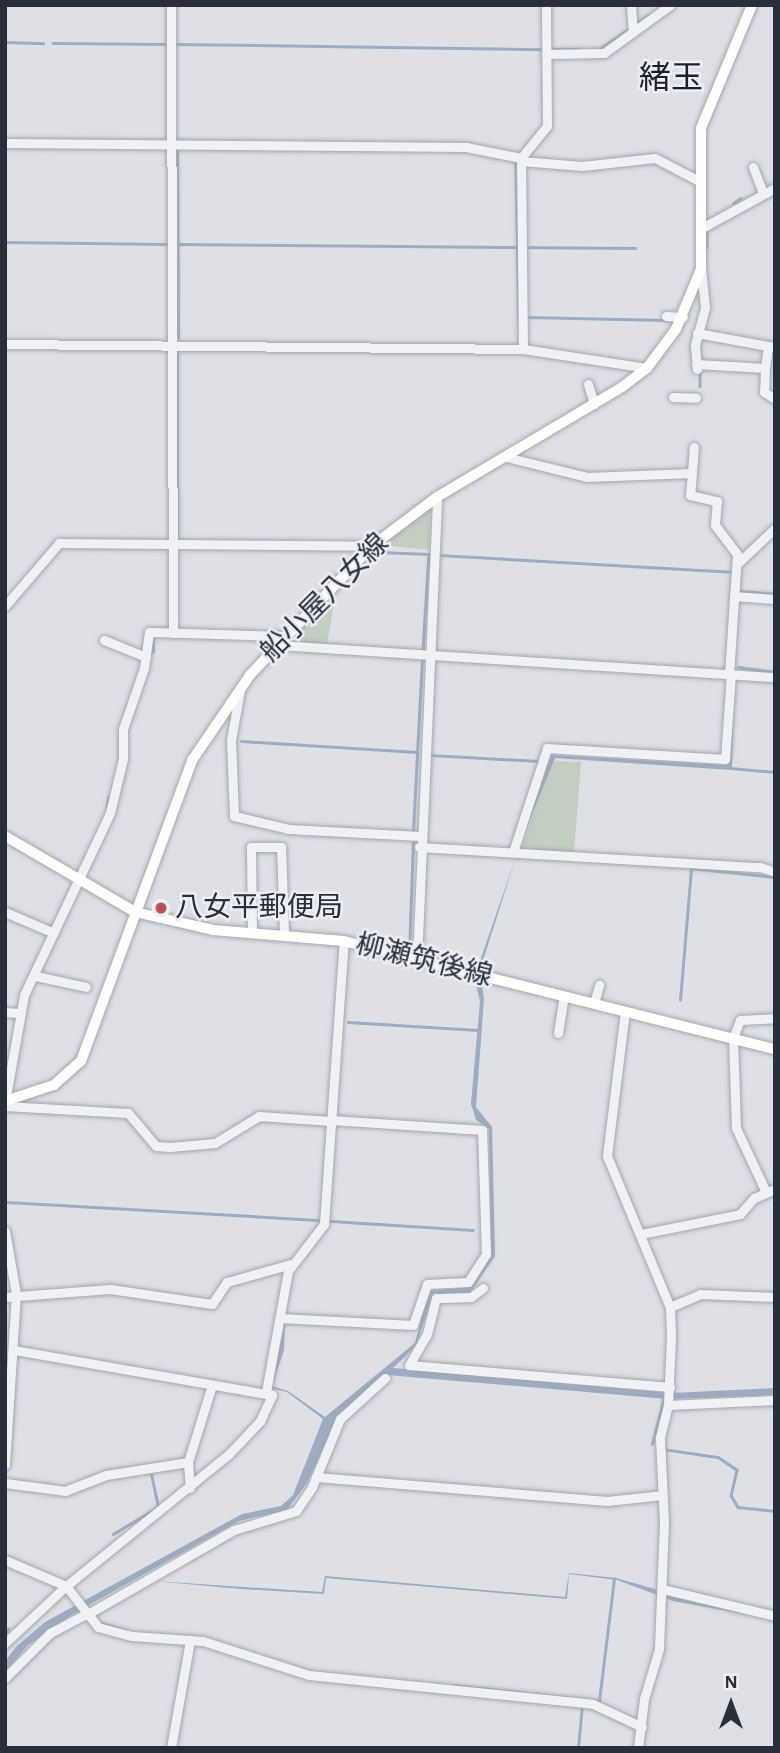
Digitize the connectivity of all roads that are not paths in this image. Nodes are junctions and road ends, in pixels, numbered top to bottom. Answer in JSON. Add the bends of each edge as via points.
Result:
{"nodes":[{"id":1,"x":171,"y":5,"type":"edge"},
{"id":2,"x":546,"y":5,"type":"edge"},
{"id":3,"x":631,"y":5,"type":"edge"},
{"id":4,"x":670,"y":5,"type":"edge"},
{"id":5,"x":752,"y":5,"type":"edge"},
{"id":6,"x":633,"y":32,"type":"junction"},
{"id":7,"x":546,"y":54,"type":"junction"},
{"id":8,"x":5,"y":143,"type":"edge"},
{"id":9,"x":172,"y":145,"type":"junction"},
{"id":10,"x":520,"y":159,"type":"junction"},
{"id":11,"x":753,"y":167,"type":"dead end"},
{"id":12,"x":697,"y":180,"type":"junction"},
{"id":13,"x":775,"y":188,"type":"edge"},
{"id":14,"x":763,"y":193,"type":"junction"},
{"id":15,"x":700,"y":229,"type":"junction"},
{"id":16,"x":701,"y":269,"type":"junction"},
{"id":17,"x":666,"y":316,"type":"dead end"},
{"id":18,"x":683,"y":317,"type":"junction"},
{"id":19,"x":697,"y":333,"type":"junction"},
{"id":20,"x":5,"y":344,"type":"edge"},
{"id":21,"x":772,"y":346,"type":"edge"},
{"id":22,"x":173,"y":347,"type":"junction"},
{"id":23,"x":523,"y":349,"type":"junction"},
{"id":24,"x":647,"y":368,"type":"junction"},
{"id":25,"x":765,"y":368,"type":"junction"},
{"id":26,"x":588,"y":384,"type":"dead end"},
{"id":27,"x":673,"y":397,"type":"dead end"},
{"id":28,"x":696,"y":398,"type":"dead end"},
{"id":29,"x":775,"y":399,"type":"edge"},
{"id":30,"x":594,"y":404,"type":"junction"},
{"id":31,"x":694,"y":447,"type":"dead end"},
{"id":32,"x":506,"y":457,"type":"junction"},
{"id":33,"x":692,"y":473,"type":"junction"},
{"id":34,"x":438,"y":497,"type":"junction"},
{"id":35,"x":775,"y":528,"type":"edge"},
{"id":36,"x":173,"y":544,"type":"junction"},
{"id":37,"x":372,"y":546,"type":"junction"},
{"id":38,"x":738,"y":563,"type":"junction"},
{"id":39,"x":734,"y":596,"type":"junction"},
{"id":40,"x":775,"y":598,"type":"edge"},
{"id":41,"x":5,"y":606,"type":"edge"},
{"id":42,"x":173,"y":633,"type":"junction"},
{"id":43,"x":104,"y":640,"type":"dead end"},
{"id":44,"x":282,"y":640,"type":"junction"},
{"id":45,"x":428,"y":656,"type":"junction"},
{"id":46,"x":146,"y":657,"type":"junction"},
{"id":47,"x":730,"y":674,"type":"junction"},
{"id":48,"x":775,"y":677,"type":"edge"},
{"id":49,"x":240,"y":688,"type":"junction"},
{"id":50,"x":5,"y":836,"type":"edge"},
{"id":51,"x":419,"y":836,"type":"junction"},
{"id":52,"x":419,"y":847,"type":"junction"},
{"id":53,"x":513,"y":852,"type":"junction"},
{"id":54,"x":775,"y":872,"type":"edge"},
{"id":55,"x":78,"y":879,"type":"junction"},
{"id":56,"x":5,"y":912,"type":"edge"},
{"id":57,"x":135,"y":912,"type":"junction"},
{"id":58,"x":252,"y":932,"type":"junction"},
{"id":59,"x":54,"y":933,"type":"junction"},
{"id":60,"x":285,"y":935,"type":"junction"},
{"id":61,"x":344,"y":940,"type":"junction"},
{"id":62,"x":417,"y":960,"type":"junction"},
{"id":63,"x":36,"y":976,"type":"junction"},
{"id":64,"x":599,"y":985,"type":"dead end"},
{"id":65,"x":86,"y":987,"type":"dead end"},
{"id":66,"x":564,"y":996,"type":"junction"},
{"id":67,"x":594,"y":1003,"type":"junction"},
{"id":68,"x":625,"y":1011,"type":"junction"},
{"id":69,"x":5,"y":1012,"type":"edge"},
{"id":70,"x":18,"y":1013,"type":"junction"},
{"id":71,"x":775,"y":1018,"type":"edge"},
{"id":72,"x":558,"y":1033,"type":"dead end"},
{"id":73,"x":733,"y":1038,"type":"junction"},
{"id":74,"x":775,"y":1049,"type":"edge"},
{"id":75,"x":5,"y":1102,"type":"edge"},
{"id":76,"x":332,"y":1121,"type":"junction"},
{"id":77,"x":770,"y":1189,"type":"edge"},
{"id":78,"x":5,"y":1231,"type":"edge"},
{"id":79,"x":641,"y":1234,"type":"junction"},
{"id":80,"x":291,"y":1264,"type":"junction"},
{"id":81,"x":482,"y":1288,"type":"dead end"},
{"id":82,"x":16,"y":1294,"type":"junction"},
{"id":83,"x":5,"y":1297,"type":"edge"},
{"id":84,"x":775,"y":1297,"type":"edge"},
{"id":85,"x":670,"y":1307,"type":"junction"},
{"id":86,"x":280,"y":1318,"type":"junction"},
{"id":87,"x":15,"y":1350,"type":"junction"},
{"id":88,"x":385,"y":1378,"type":"dead end"},
{"id":89,"x":212,"y":1385,"type":"junction"},
{"id":90,"x":670,"y":1387,"type":"junction"},
{"id":91,"x":266,"y":1392,"type":"junction"},
{"id":92,"x":775,"y":1400,"type":"edge"},
{"id":93,"x":668,"y":1405,"type":"junction"},
{"id":94,"x":188,"y":1462,"type":"junction"},
{"id":95,"x":5,"y":1465,"type":"edge"},
{"id":96,"x":316,"y":1477,"type":"junction"},
{"id":97,"x":5,"y":1483,"type":"edge"},
{"id":98,"x":190,"y":1488,"type":"junction"},
{"id":99,"x":663,"y":1495,"type":"junction"},
{"id":100,"x":5,"y":1560,"type":"edge"},
{"id":101,"x":66,"y":1586,"type":"junction"},
{"id":102,"x":662,"y":1589,"type":"junction"},
{"id":103,"x":31,"y":1600,"type":"dead end"},
{"id":104,"x":42,"y":1607,"type":"junction"},
{"id":105,"x":85,"y":1613,"type":"junction"},
{"id":106,"x":775,"y":1616,"type":"edge"},
{"id":107,"x":190,"y":1640,"type":"junction"},
{"id":108,"x":5,"y":1643,"type":"edge"},
{"id":109,"x":5,"y":1678,"type":"edge"},
{"id":110,"x":642,"y":1727,"type":"junction"},
{"id":111,"x":171,"y":1748,"type":"edge"},
{"id":112,"x":638,"y":1748,"type":"edge"}],
"edges":[{"from":1,"to":9,"type":"street"},
{"from":2,"to":7,"type":"street"},
{"from":3,"to":6,"type":"street"},
{"from":4,"to":6,"type":"street"},
{"from":5,"to":12,"type":"main road","name":"船小屋八女線","via":[[747,27],[709,101]]},
{"from":6,"to":7,"type":"street","via":[[604,54]]},
{"from":7,"to":10,"type":"street","via":[[547,126]]},
{"from":8,"to":9,"type":"street"},
{"from":9,"to":10,"type":"street","via":[[466,147]]},
{"from":9,"to":22,"type":"street"},
{"from":10,"to":12,"type":"street","via":[[583,166],[655,158]]},
{"from":10,"to":23,"type":"street"},
{"from":11,"to":14,"type":"street"},
{"from":12,"to":15,"type":"main road","name":"船小屋八女線"},
{"from":13,"to":14,"type":"street"},
{"from":14,"to":15,"type":"street"},
{"from":15,"to":16,"type":"main road","name":"船小屋八女線"},
{"from":16,"to":18,"type":"main road","name":"船小屋八女線"},
{"from":16,"to":19,"type":"street","via":[[705,307]]},
{"from":17,"to":18,"type":"street"},
{"from":18,"to":24,"type":"main road","name":"船小屋八女線"},
{"from":19,"to":21,"type":"street"},
{"from":19,"to":25,"type":"street","via":[[696,367]]},
{"from":20,"to":22,"type":"street"},
{"from":21,"to":25,"type":"street"},
{"from":22,"to":23,"type":"street"},
{"from":22,"to":36,"type":"street"},
{"from":23,"to":24,"type":"street"},
{"from":24,"to":30,"type":"main road","name":"船小屋八女線"},
{"from":25,"to":29,"type":"street","via":[[764,392]]},
{"from":26,"to":30,"type":"street"},
{"from":27,"to":28,"type":"street"},
{"from":30,"to":32,"type":"main road","name":"船小屋八女線"},
{"from":31,"to":33,"type":"street"},
{"from":32,"to":33,"type":"street","via":[[587,477]]},
{"from":32,"to":34,"type":"main road","name":"船小屋八女線"},
{"from":33,"to":38,"type":"street","via":[[690,495],[717,501],[715,525]]},
{"from":34,"to":37,"type":"main road","name":"船小屋八女線"},
{"from":34,"to":45,"type":"street"},
{"from":35,"to":38,"type":"street"},
{"from":36,"to":37,"type":"street"},
{"from":36,"to":41,"type":"street","via":[[59,543]]},
{"from":36,"to":42,"type":"street"},
{"from":37,"to":44,"type":"main road","name":"船小屋八女線"},
{"from":38,"to":39,"type":"street"},
{"from":39,"to":40,"type":"street"},
{"from":39,"to":47,"type":"street"},
{"from":42,"to":44,"type":"street"},
{"from":42,"to":46,"type":"street","via":[[149,632]]},
{"from":43,"to":46,"type":"street"},
{"from":44,"to":45,"type":"street"},
{"from":44,"to":49,"type":"main road","name":"船小屋八女線"},
{"from":45,"to":47,"type":"street"},
{"from":45,"to":51,"type":"street"},
{"from":46,"to":55,"type":"street","via":[[124,729],[123,759],[111,791],[110,813]]},
{"from":47,"to":48,"type":"street"},
{"from":47,"to":53,"type":"street","via":[[726,759],[547,748]]},
{"from":49,"to":51,"type":"street","via":[[231,740],[234,816],[289,829]]},
{"from":49,"to":57,"type":"main road","name":"船小屋八女線","via":[[192,759]]},
{"from":50,"to":55,"type":"main road","name":"柳瀬筑後線"},
{"from":51,"to":52,"type":"street"},
{"from":52,"to":53,"type":"street"},
{"from":52,"to":62,"type":"street"},
{"from":53,"to":54,"type":"street","via":[[760,867]]},
{"from":55,"to":57,"type":"main road","name":"柳瀬筑後線"},
{"from":55,"to":59,"type":"street"},
{"from":56,"to":59,"type":"street"},
{"from":57,"to":58,"type":"main road","name":"柳瀬筑後線","via":[[213,930]]},
{"from":57,"to":75,"type":"main road","name":"船小屋八女線","via":[[80,1060],[54,1085]]},
{"from":58,"to":60,"type":"main road","name":"柳瀬筑後線"},
{"from":58,"to":60,"type":"street","via":[[251,848],[281,847]]},
{"from":59,"to":63,"type":"street"},
{"from":60,"to":61,"type":"main road","name":"柳瀬筑後線"},
{"from":61,"to":62,"type":"main road","name":"柳瀬筑後線"},
{"from":61,"to":76,"type":"street"},
{"from":62,"to":66,"type":"main road","name":"柳瀬筑後線"},
{"from":63,"to":65,"type":"street"},
{"from":63,"to":70,"type":"street"},
{"from":64,"to":67,"type":"street"},
{"from":66,"to":67,"type":"main road","name":"柳瀬筑後線"},
{"from":66,"to":72,"type":"street"},
{"from":67,"to":68,"type":"main road","name":"柳瀬筑後線"},
{"from":68,"to":73,"type":"main road","name":"柳瀬筑後線"},
{"from":68,"to":79,"type":"street","via":[[607,1156]]},
{"from":69,"to":70,"type":"street"},
{"from":70,"to":75,"type":"street"},
{"from":71,"to":73,"type":"street","via":[[740,1020]]},
{"from":73,"to":74,"type":"main road","name":"柳瀬筑後線"},
{"from":73,"to":77,"type":"street","via":[[736,1128]]},
{"from":75,"to":76,"type":"street","via":[[128,1114],[156,1146],[170,1147],[215,1143],[259,1116]]},
{"from":76,"to":80,"type":"street","via":[[324,1224]]},
{"from":76,"to":86,"type":"street","via":[[482,1130],[486,1254],[468,1282],[423,1287],[413,1325]]},
{"from":77,"to":79,"type":"street","via":[[740,1214]]},
{"from":78,"to":82,"type":"street"},
{"from":79,"to":85,"type":"street"},
{"from":80,"to":82,"type":"street","via":[[227,1282],[212,1304],[110,1289]]},
{"from":80,"to":86,"type":"street"},
{"from":81,"to":90,"type":"street","via":[[471,1297],[436,1298],[427,1334],[409,1365]]},
{"from":82,"to":83,"type":"street"},
{"from":82,"to":87,"type":"street"},
{"from":84,"to":85,"type":"street","via":[[699,1294]]},
{"from":85,"to":90,"type":"street"},
{"from":86,"to":91,"type":"street"},
{"from":87,"to":89,"type":"street"},
{"from":87,"to":95,"type":"street"},
{"from":88,"to":96,"type":"street","via":[[340,1419]]},
{"from":89,"to":91,"type":"street"},
{"from":89,"to":94,"type":"street"},
{"from":90,"to":93,"type":"street"},
{"from":91,"to":98,"type":"street","via":[[271,1402],[260,1421]]},
{"from":92,"to":93,"type":"street"},
{"from":93,"to":99,"type":"street","via":[[660,1438]]},
{"from":94,"to":97,"type":"street","via":[[106,1475],[65,1491]]},
{"from":94,"to":98,"type":"street"},
{"from":96,"to":99,"type":"street","via":[[607,1502]]},
{"from":96,"to":105,"type":"street","via":[[290,1516],[234,1530]]},
{"from":98,"to":101,"type":"street"},
{"from":99,"to":102,"type":"street"},
{"from":100,"to":101,"type":"street"},
{"from":101,"to":104,"type":"street"},
{"from":101,"to":105,"type":"street"},
{"from":102,"to":106,"type":"street"},
{"from":102,"to":110,"type":"street","via":[[657,1663],[645,1691]]},
{"from":103,"to":104,"type":"street"},
{"from":104,"to":108,"type":"street"},
{"from":105,"to":107,"type":"street","via":[[99,1628],[132,1636]]},
{"from":105,"to":109,"type":"street","via":[[42,1640]]},
{"from":107,"to":110,"type":"street","via":[[309,1675],[593,1704]]},
{"from":107,"to":111,"type":"street"},
{"from":110,"to":112,"type":"street"}]}
